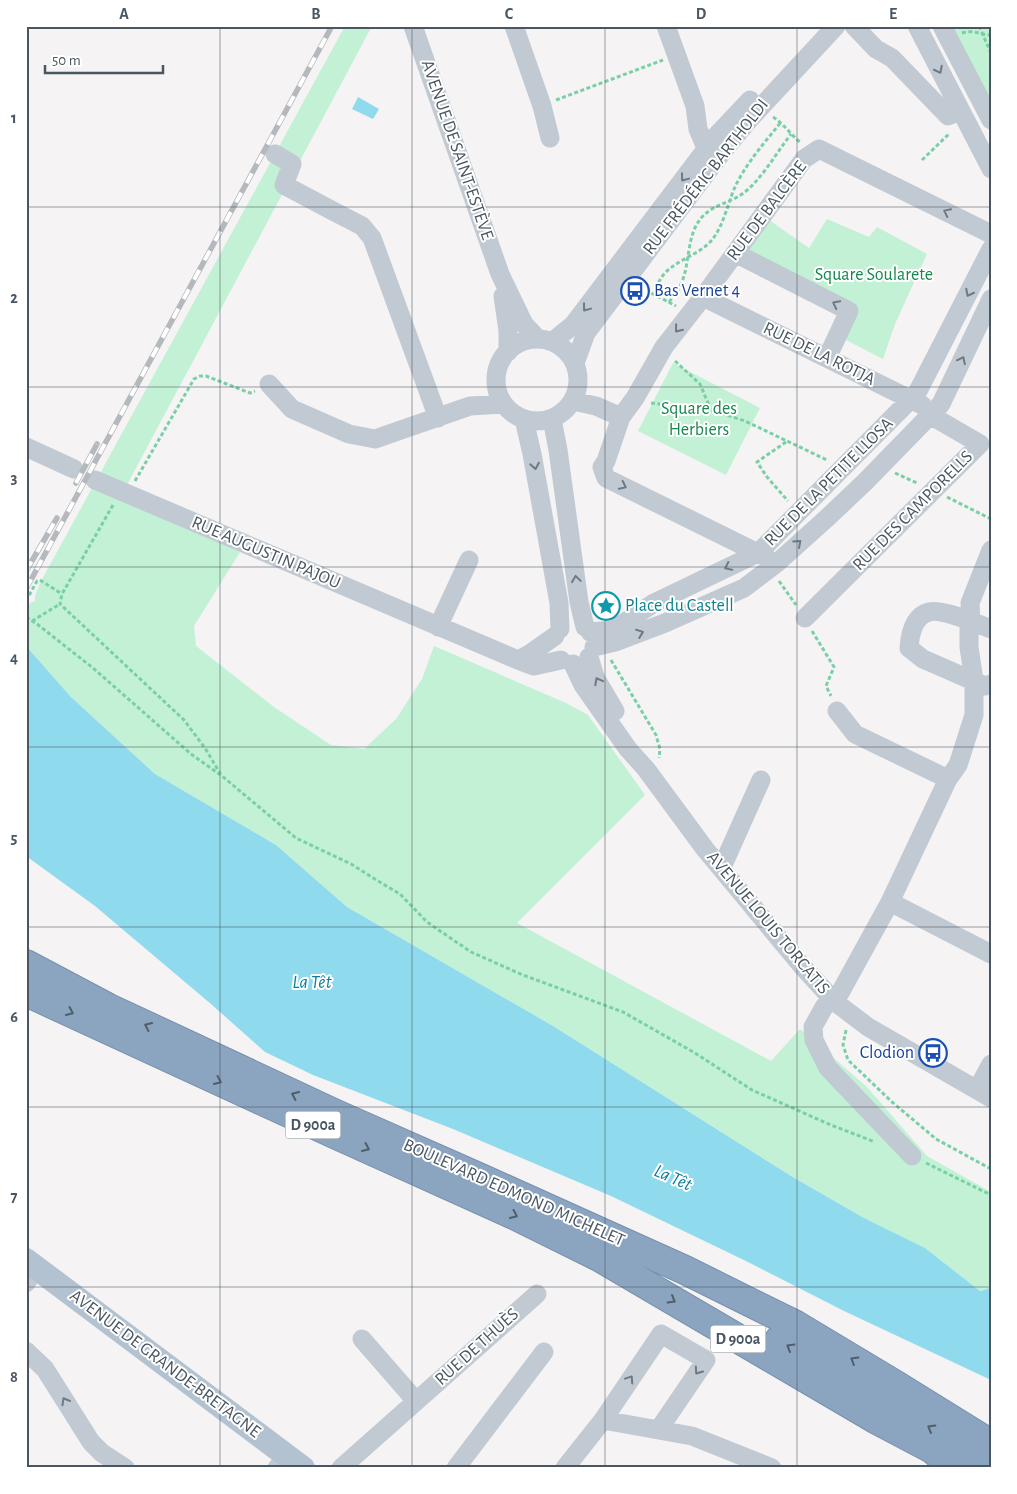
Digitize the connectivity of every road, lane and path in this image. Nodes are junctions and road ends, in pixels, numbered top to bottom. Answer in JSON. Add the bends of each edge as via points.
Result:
{"nodes":[{"id":1,"x":413,"y":26,"type":"edge"},
{"id":2,"x":514,"y":26,"type":"edge"},
{"id":3,"x":666,"y":26,"type":"edge"},
{"id":4,"x":823,"y":26,"type":"edge"},
{"id":5,"x":836,"y":26,"type":"edge"},
{"id":6,"x":854,"y":26,"type":"edge"},
{"id":7,"x":917,"y":26,"type":"edge"},
{"id":8,"x":979,"y":26,"type":"edge"},
{"id":9,"x":945,"y":32,"type":"edge"},
{"id":10,"x":983,"y":35,"type":"junction"},
{"id":11,"x":991,"y":35,"type":"edge"},
{"id":12,"x":991,"y":53,"type":"edge"},
{"id":13,"x":677,"y":55,"type":"junction"},
{"id":14,"x":542,"y":106,"type":"junction"},
{"id":15,"x":963,"y":115,"type":"junction"},
{"id":16,"x":991,"y":120,"type":"edge"},
{"id":17,"x":746,"y":122,"type":"junction"},
{"id":18,"x":780,"y":122,"type":"junction"},
{"id":19,"x":791,"y":134,"type":"junction"},
{"id":20,"x":550,"y":138,"type":"dead end"},
{"id":21,"x":714,"y":146,"type":"junction"},
{"id":22,"x":275,"y":154,"type":"dead end"},
{"id":23,"x":812,"y":154,"type":"junction"},
{"id":24,"x":922,"y":160,"type":"dead end"},
{"id":25,"x":991,"y":169,"type":"edge"},
{"id":26,"x":729,"y":201,"type":"junction"},
{"id":27,"x":991,"y":234,"type":"edge"},
{"id":28,"x":991,"y":249,"type":"edge"},
{"id":29,"x":735,"y":253,"type":"junction"},
{"id":30,"x":688,"y":257,"type":"junction"},
{"id":31,"x":500,"y":274,"type":"junction"},
{"id":32,"x":626,"y":280,"type":"junction"},
{"id":33,"x":655,"y":294,"type":"junction"},
{"id":34,"x":991,"y":299,"type":"edge"},
{"id":35,"x":669,"y":302,"type":"junction"},
{"id":36,"x":697,"y":305,"type":"junction"},
{"id":37,"x":545,"y":341,"type":"junction"},
{"id":38,"x":662,"y":350,"type":"junction"},
{"id":39,"x":508,"y":352,"type":"junction"},
{"id":40,"x":827,"y":358,"type":"junction"},
{"id":41,"x":574,"y":363,"type":"junction"},
{"id":42,"x":496,"y":379,"type":"junction"},
{"id":43,"x":269,"y":384,"type":"joint"},
{"id":44,"x":573,"y":401,"type":"junction"},
{"id":45,"x":633,"y":401,"type":"junction"},
{"id":46,"x":908,"y":403,"type":"junction"},
{"id":47,"x":504,"y":404,"type":"junction"},
{"id":48,"x":470,"y":406,"type":"junction"},
{"id":49,"x":711,"y":410,"type":"junction"},
{"id":50,"x":930,"y":415,"type":"junction"},
{"id":51,"x":621,"y":417,"type":"junction"},
{"id":52,"x":438,"y":418,"type":"junction"},
{"id":53,"x":524,"y":419,"type":"junction"},
{"id":54,"x":552,"y":419,"type":"junction"},
{"id":55,"x":787,"y":442,"type":"junction"},
{"id":56,"x":26,"y":446,"type":"edge"},
{"id":57,"x":844,"y":467,"type":"junction"},
{"id":58,"x":74,"y":469,"type":"dead end"},
{"id":59,"x":95,"y":480,"type":"dead end"},
{"id":60,"x":124,"y":493,"type":"junction"},
{"id":61,"x":798,"y":513,"type":"junction"},
{"id":62,"x":991,"y":550,"type":"edge"},
{"id":63,"x":758,"y":552,"type":"junction"},
{"id":64,"x":469,"y":560,"type":"dead end"},
{"id":65,"x":774,"y":565,"type":"junction"},
{"id":66,"x":62,"y":594,"type":"junction"},
{"id":67,"x":26,"y":601,"type":"edge"},
{"id":68,"x":60,"y":604,"type":"junction"},
{"id":69,"x":26,"y":617,"type":"edge"},
{"id":70,"x":805,"y":618,"type":"junction"},
{"id":71,"x":32,"y":621,"type":"junction"},
{"id":72,"x":971,"y":621,"type":"junction"},
{"id":73,"x":438,"y":627,"type":"junction"},
{"id":74,"x":991,"y":629,"type":"edge"},
{"id":75,"x":557,"y":632,"type":"junction"},
{"id":76,"x":582,"y":648,"type":"junction"},
{"id":77,"x":610,"y":657,"type":"dead end"},
{"id":78,"x":518,"y":660,"type":"junction"},
{"id":79,"x":983,"y":683,"type":"edge"},
{"id":80,"x":837,"y":711,"type":"joint"},
{"id":81,"x":648,"y":773,"type":"junction"},
{"id":82,"x":222,"y":776,"type":"junction"},
{"id":83,"x":948,"y":779,"type":"junction"},
{"id":84,"x":761,"y":780,"type":"dead end"},
{"id":85,"x":722,"y":867,"type":"junction"},
{"id":86,"x":890,"y":902,"type":"junction"},
{"id":87,"x":991,"y":954,"type":"edge"},
{"id":88,"x":26,"y":964,"type":"edge"},
{"id":89,"x":26,"y":992,"type":"edge"},
{"id":90,"x":834,"y":1000,"type":"junction"},
{"id":91,"x":850,"y":1014,"type":"junction"},
{"id":92,"x":991,"y":1064,"type":"edge"},
{"id":93,"x":984,"y":1094,"type":"edge"},
{"id":94,"x":876,"y":1142,"type":"dead end"},
{"id":95,"x":912,"y":1156,"type":"joint"},
{"id":96,"x":991,"y":1169,"type":"edge"},
{"id":97,"x":484,"y":1179,"type":"junction"},
{"id":98,"x":991,"y":1195,"type":"edge"},
{"id":99,"x":30,"y":1270,"type":"edge"},
{"id":100,"x":537,"y":1294,"type":"dead end"},
{"id":101,"x":362,"y":1339,"type":"dead end"},
{"id":102,"x":26,"y":1351,"type":"edge"},
{"id":103,"x":544,"y":1352,"type":"dead end"},
{"id":104,"x":416,"y":1401,"type":"junction"},
{"id":105,"x":603,"y":1420,"type":"junction"},
{"id":106,"x":877,"y":1420,"type":"junction"},
{"id":107,"x":658,"y":1429,"type":"junction"},
{"id":108,"x":991,"y":1444,"type":"edge"},
{"id":109,"x":289,"y":1464,"type":"edge"},
{"id":110,"x":769,"y":1467,"type":"edge"},
{"id":111,"x":125,"y":1468,"type":"edge"},
{"id":112,"x":341,"y":1468,"type":"edge"},
{"id":113,"x":456,"y":1468,"type":"edge"},
{"id":114,"x":565,"y":1468,"type":"edge"},
{"id":115,"x":940,"y":1468,"type":"edge"},
{"id":116,"x":954,"y":1468,"type":"edge"},
{"id":117,"x":983,"y":1468,"type":"edge"}],
"edges":[{"from":1,"to":31,"type":"street","name":"AVENUE DE SAINT-ESTÈVE"},
{"from":2,"to":14,"type":"street"},
{"from":3,"to":13,"type":"street"},
{"from":4,"to":21,"type":"street","name":"RUE FRÉDÉRIC BARTHOLDI"},
{"from":5,"to":17,"type":"street","name":"RUE FRÉDÉRIC BARTHOLDI"},
{"from":6,"to":15,"type":"street","via":[[876,49],[892,58],[948,116]]},
{"from":7,"to":15,"type":"street","one_way":true},
{"from":8,"to":10,"type":"path"},
{"from":9,"to":10,"type":"path","via":[[968,31]]},
{"from":9,"to":16,"type":"street"},
{"from":10,"to":11,"type":"path"},
{"from":10,"to":12,"type":"path"},
{"from":13,"to":14,"type":"path"},
{"from":13,"to":21,"type":"street","via":[[695,106],[698,128]]},
{"from":14,"to":20,"type":"street"},
{"from":15,"to":24,"type":"path"},
{"from":15,"to":25,"type":"street"},
{"from":17,"to":18,"type":"path","via":[[753,126],[765,112]]},
{"from":17,"to":21,"type":"street","name":"RUE FRÉDÉRIC BARTHOLDI"},
{"from":18,"to":19,"type":"path"},
{"from":18,"to":26,"type":"path","via":[[742,174]]},
{"from":19,"to":23,"type":"path"},
{"from":19,"to":26,"type":"path","via":[[753,186]]},
{"from":21,"to":32,"type":"street","name":"RUE FRÉDÉRIC BARTHOLDI"},
{"from":21,"to":37,"type":"street","name":"RUE FRÉDÉRIC BARTHOLDI","one_way":true,"via":[[573,325]]},
{"from":22,"to":52,"type":"street","via":[[292,164],[284,184],[362,226],[372,238]]},
{"from":27,"to":23,"type":"street","name":"RUE DE BALCÈRE","one_way":true,"via":[[819,149]]},
{"from":23,"to":29,"type":"street","name":"RUE DE BALCÈRE","via":[[804,159]]},
{"from":26,"to":30,"type":"path","via":[[712,240]]},
{"from":26,"to":30,"type":"path","via":[[702,216],[694,228]]},
{"from":28,"to":46,"type":"street","name":"RUE DE LA PETITE LLOSA","one_way":true,"via":[[917,393]]},
{"from":29,"to":36,"type":"street","name":"RUE DE BALCÈRE"},
{"from":40,"to":29,"type":"street","one_way":true,"via":[[849,311]]},
{"from":30,"to":33,"type":"path","via":[[667,271],[660,279]]},
{"from":30,"to":35,"type":"path","via":[[683,280]]},
{"from":31,"to":37,"type":"street","name":"AVENUE DE SAINT-ESTÈVE","via":[[524,324]]},
{"from":31,"to":39,"type":"street","name":"AVENUE DE SAINT-ESTÈVE"},
{"from":32,"to":33,"type":"path"},
{"from":32,"to":41,"type":"street","name":"RUE FRÉDÉRIC BARTHOLDI","via":[[586,333]]},
{"from":33,"to":35,"type":"path"},
{"from":50,"to":34,"type":"street","name":"RUE DE LA PETITE LLOSA","one_way":true,"via":[[940,404]]},
{"from":35,"to":36,"type":"path"},
{"from":36,"to":38,"type":"street","name":"RUE DE BALCÈRE","one_way":true},
{"from":36,"to":40,"type":"street","name":"RUE DE LA ROTJA"},
{"from":36,"to":46,"type":"street","name":"RUE DE LA ROTJA"},
{"from":37,"to":39,"type":"street","via":[[527,340]]},
{"from":37,"to":41,"type":"street","via":[[561,347]]},
{"from":38,"to":45,"type":"street","name":"RUE DE BALCÈRE"},
{"from":38,"to":49,"type":"path","via":[[700,384]]},
{"from":39,"to":42,"type":"street"},
{"from":40,"to":46,"type":"street","name":"RUE DE LA ROTJA"},
{"from":41,"to":44,"type":"street","via":[[578,376]]},
{"from":42,"to":47,"type":"street"},
{"from":42,"to":48,"type":"street"},
{"from":43,"to":52,"type":"street","via":[[292,409],[349,434],[374,439]]},
{"from":43,"to":60,"type":"path","via":[[250,393],[206,376],[194,379]]},
{"from":44,"to":51,"type":"street","via":[[596,406]]},
{"from":44,"to":54,"type":"street"},
{"from":45,"to":49,"type":"path"},
{"from":45,"to":51,"type":"street","name":"RUE DE BALCÈRE"},
{"from":46,"to":50,"type":"street","name":"RUE DE LA ROTJA"},
{"from":46,"to":57,"type":"street","name":"RUE DE LA PETITE LLOSA"},
{"from":47,"to":48,"type":"street"},
{"from":47,"to":53,"type":"street"},
{"from":48,"to":52,"type":"street"},
{"from":49,"to":55,"type":"path","via":[[745,421]]},
{"from":65,"to":50,"type":"street","name":"RUE DE LA PETITE LLOSA","one_way":true,"via":[[827,518]]},
{"from":50,"to":70,"type":"street","name":"RUE DES CAMPORELLS","via":[[980,444]]},
{"from":51,"to":63,"type":"street","name":"RUE DE BALCÈRE","one_way":true,"via":[[602,468],[606,478]]},
{"from":53,"to":54,"type":"street"},
{"from":53,"to":75,"type":"street","one_way":true,"via":[[560,603]]},
{"from":76,"to":54,"type":"street","one_way":true,"via":[[579,602]]},
{"from":55,"to":57,"type":"path"},
{"from":55,"to":61,"type":"path","via":[[756,462]]},
{"from":56,"to":58,"type":"street"},
{"from":57,"to":61,"type":"street","name":"RUE DE LA PETITE LLOSA"},
{"from":59,"to":60,"type":"street","name":"RUE AUGUSTIN PAJOU"},
{"from":60,"to":66,"type":"path"},
{"from":60,"to":73,"type":"street","name":"RUE AUGUSTIN PAJOU"},
{"from":61,"to":63,"type":"street","name":"RUE DE LA PETITE LLOSA"},
{"from":62,"to":72,"type":"street","via":[[970,603]]},
{"from":63,"to":65,"type":"street","name":"RUE DE BALCÈRE"},
{"from":63,"to":76,"type":"street","name":"RUE DE LA PETITE LLOSA","one_way":true,"via":[[654,603]]},
{"from":64,"to":73,"type":"street"},
{"from":65,"to":70,"type":"path"},
{"from":76,"to":65,"type":"street","name":"RUE DE LA PETITE LLOSA","one_way":true,"via":[[615,642],[665,623],[744,588]]},
{"from":66,"to":67,"type":"path","via":[[40,580]]},
{"from":66,"to":68,"type":"path"},
{"from":68,"to":71,"type":"path"},
{"from":68,"to":82,"type":"path","via":[[184,720]]},
{"from":69,"to":71,"type":"path"},
{"from":70,"to":80,"type":"path","via":[[834,667],[826,686]]},
{"from":71,"to":82,"type":"path","via":[[93,668],[190,754]]},
{"from":72,"to":74,"type":"street"},
{"from":72,"to":79,"type":"street","via":[[969,647]]},
{"from":72,"to":79,"type":"street","via":[[929,612],[919,618],[910,633],[909,648],[923,659]]},
{"from":73,"to":78,"type":"street","name":"RUE AUGUSTIN PAJOU"},
{"from":75,"to":76,"type":"street","via":[[554,649]]},
{"from":75,"to":76,"type":"street","via":[[566,625],[579,624]]},
{"from":75,"to":78,"type":"street"},
{"from":76,"to":78,"type":"street","name":"RUE AUGUSTIN PAJOU","via":[[534,666]]},
{"from":76,"to":81,"type":"street","name":"AVENUE LOUIS TORCATIS","via":[[584,685]]},
{"from":77,"to":81,"type":"path","via":[[656,735],[660,749],[658,764]]},
{"from":79,"to":83,"type":"street","via":[[958,765]]},
{"from":80,"to":83,"type":"street","via":[[855,734]]},
{"from":81,"to":85,"type":"street","name":"AVENUE LOUIS TORCATIS"},
{"from":82,"to":94,"type":"path","via":[[296,838],[351,864],[400,894],[427,922],[471,952],[623,1012],[752,1090]]},
{"from":83,"to":86,"type":"street"},
{"from":84,"to":85,"type":"street"},
{"from":85,"to":90,"type":"street","name":"AVENUE LOUIS TORCATIS","via":[[802,966]]},
{"from":86,"to":87,"type":"street"},
{"from":86,"to":90,"type":"street"},
{"from":97,"to":88,"type":"highway","name":"BOULEVARD EDMOND MICHELET","number":"D 900a","one_way":true,"via":[[126,1016]]},
{"from":89,"to":106,"type":"highway","name":"BOULEVARD EDMOND MICHELET","number":"D 900a","one_way":true,"via":[[599,1257]]},
{"from":90,"to":91,"type":"street","name":"AVENUE LOUIS TORCATIS"},
{"from":90,"to":95,"type":"street","via":[[824,1007],[814,1027],[814,1040],[828,1068]]},
{"from":91,"to":93,"type":"street","name":"AVENUE LOUIS TORCATIS"},
{"from":91,"to":96,"type":"path","via":[[843,1045],[848,1060],[936,1138]]},
{"from":92,"to":93,"type":"street"},
{"from":95,"to":98,"type":"path"},
{"from":108,"to":97,"type":"highway","name":"BOULEVARD EDMOND MICHELET","one_way":true,"via":[[796,1325],[685,1270]]},
{"from":117,"to":97,"type":"highway","one_way":true,"via":[[945,1436],[603,1240]]},
{"from":99,"to":109,"type":"main road","name":"AVENUE DE GRANDE-BRETAGNE"},
{"from":100,"to":104,"type":"street","name":"RUE DE THUÈS"},
{"from":101,"to":104,"type":"street"},
{"from":111,"to":102,"type":"street","one_way":true,"via":[[91,1442],[45,1369]]},
{"from":103,"to":113,"type":"street"},
{"from":104,"to":112,"type":"street","name":"RUE DE THUÈS"},
{"from":105,"to":107,"type":"street"},
{"from":105,"to":107,"type":"street","one_way":true,"via":[[661,1334],[706,1360]]},
{"from":105,"to":114,"type":"street"},
{"from":106,"to":115,"type":"highway"},
{"from":106,"to":116,"type":"highway","number":"D 900a","via":[[932,1449]]},
{"from":107,"to":110,"type":"street","via":[[692,1436]]}]}
